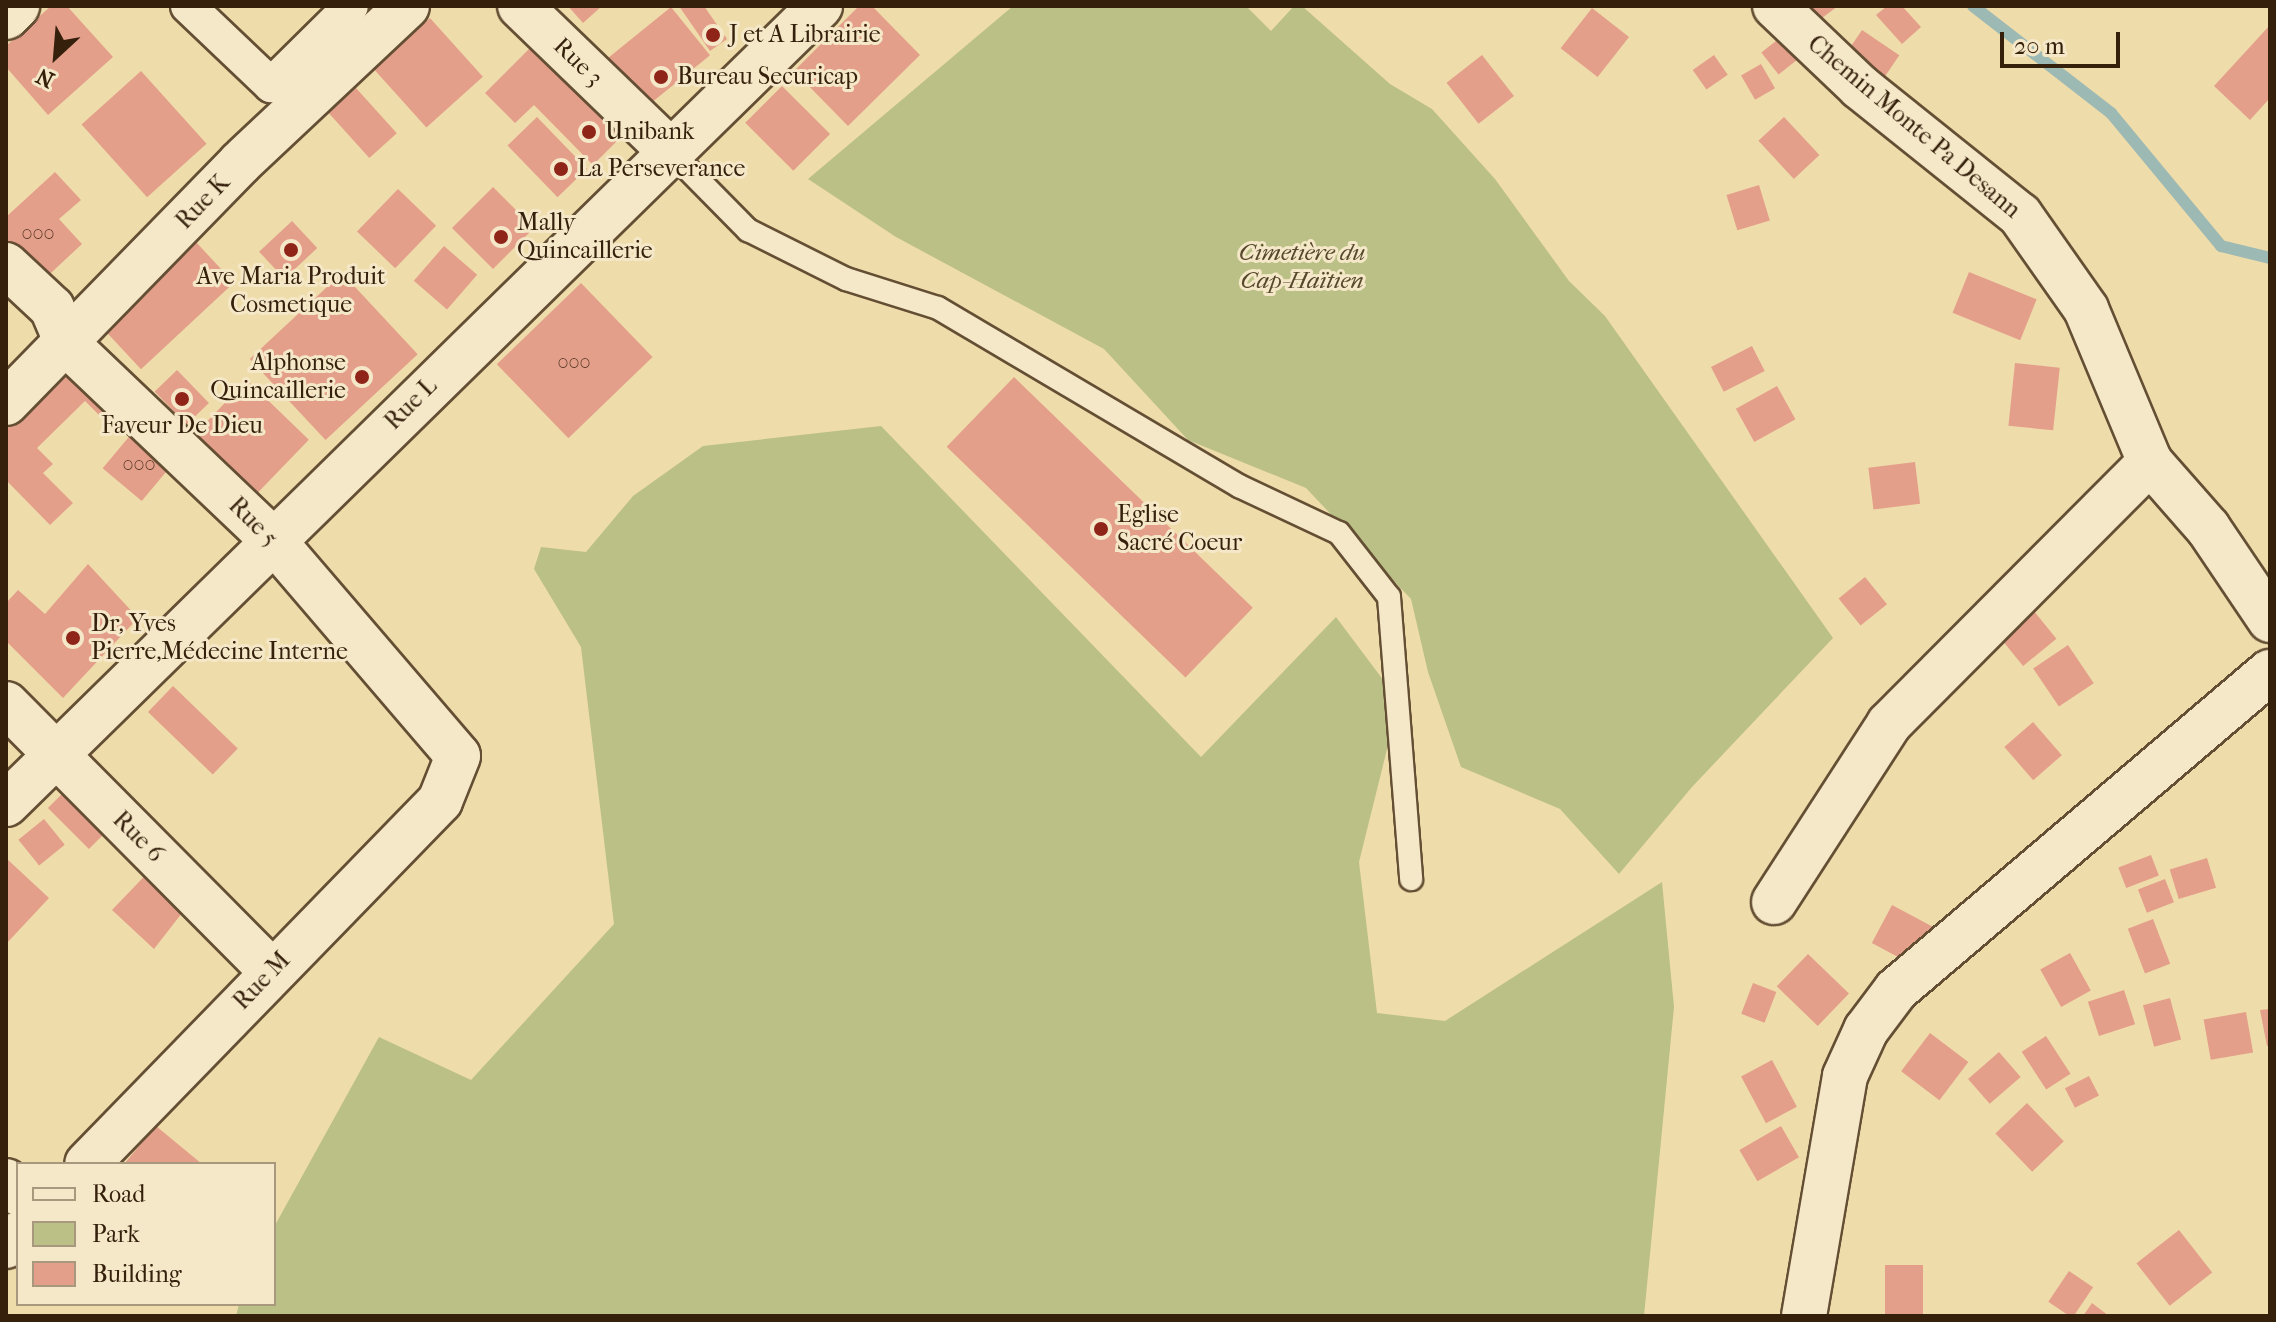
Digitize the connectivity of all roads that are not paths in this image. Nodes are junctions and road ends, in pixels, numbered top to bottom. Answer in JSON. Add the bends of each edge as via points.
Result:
{"nodes":[{"id":1,"x":17,"y":6,"type":"edge"},
{"id":2,"x":188,"y":6,"type":"edge"},
{"id":3,"x":351,"y":6,"type":"edge"},
{"id":4,"x":407,"y":6,"type":"edge"},
{"id":5,"x":520,"y":6,"type":"edge"},
{"id":6,"x":820,"y":6,"type":"edge"},
{"id":7,"x":1775,"y":6,"type":"edge"},
{"id":8,"x":6,"y":17,"type":"edge"},
{"id":9,"x":671,"y":152,"type":"junction"},
{"id":10,"x":6,"y":265,"type":"edge"},
{"id":11,"x":67,"y":344,"type":"junction"},
{"id":12,"x":6,"y":403,"type":"edge"},
{"id":13,"x":2150,"y":462,"type":"junction"},
{"id":14,"x":2208,"y":528,"type":"junction"},
{"id":15,"x":273,"y":540,"type":"junction"},
{"id":16,"x":2270,"y":565,"type":"edge"},
{"id":17,"x":2270,"y":620,"type":"edge"},
{"id":18,"x":2270,"y":672,"type":"edge"},
{"id":19,"x":6,"y":704,"type":"edge"},
{"id":20,"x":56,"y":755,"type":"junction"},
{"id":21,"x":440,"y":801,"type":"joint"},
{"id":22,"x":6,"y":804,"type":"edge"},
{"id":23,"x":1411,"y":879,"type":"dead end"},
{"id":24,"x":1774,"y":902,"type":"dead end"},
{"id":25,"x":271,"y":971,"type":"junction"},
{"id":26,"x":89,"y":1162,"type":"edge"},
{"id":27,"x":1804,"y":1316,"type":"edge"}],
"edges":[{"from":1,"to":8,"type":"street"},
{"from":2,"to":3,"type":"street","via":[[271,85]]},
{"from":4,"to":11,"type":"street","name":"Rue K","via":[[240,163]]},
{"from":5,"to":9,"type":"street","name":"Rue 3"},
{"from":6,"to":9,"type":"street","name":"Rue L"},
{"from":7,"to":13,"type":"street","name":"Chemin Monte Pa Desann","via":[[1860,87],[2020,215],[2086,309]]},
{"from":9,"to":15,"type":"street","name":"Rue L"},
{"from":9,"to":23,"type":"lane","via":[[748,230],[846,279],[938,308],[1239,486],[1339,533],[1389,597]]},
{"from":10,"to":11,"type":"street","name":"Rue 5","via":[[52,308]]},
{"from":11,"to":12,"type":"street","name":"Rue K"},
{"from":11,"to":15,"type":"street","name":"Rue 5"},
{"from":13,"to":14,"type":"street","name":"Chemin Monte Pa Desann"},
{"from":13,"to":24,"type":"street","via":[[1889,724]]},
{"from":14,"to":16,"type":"street"},
{"from":14,"to":17,"type":"street","name":"Chemin Monte Pa Desann"},
{"from":15,"to":20,"type":"street","name":"Rue L"},
{"from":15,"to":21,"type":"street","name":"Rue 5","via":[[458,756]]},
{"from":18,"to":27,"type":"street","via":[[1896,990],[1866,1030],[1845,1076]]},
{"from":19,"to":20,"type":"street","name":"Rue 6"},
{"from":20,"to":22,"type":"street","name":"Rue L"},
{"from":20,"to":25,"type":"street","name":"Rue 6"},
{"from":21,"to":25,"type":"street","name":"Rue M"},
{"from":25,"to":26,"type":"street","name":"Rue M"}]}
